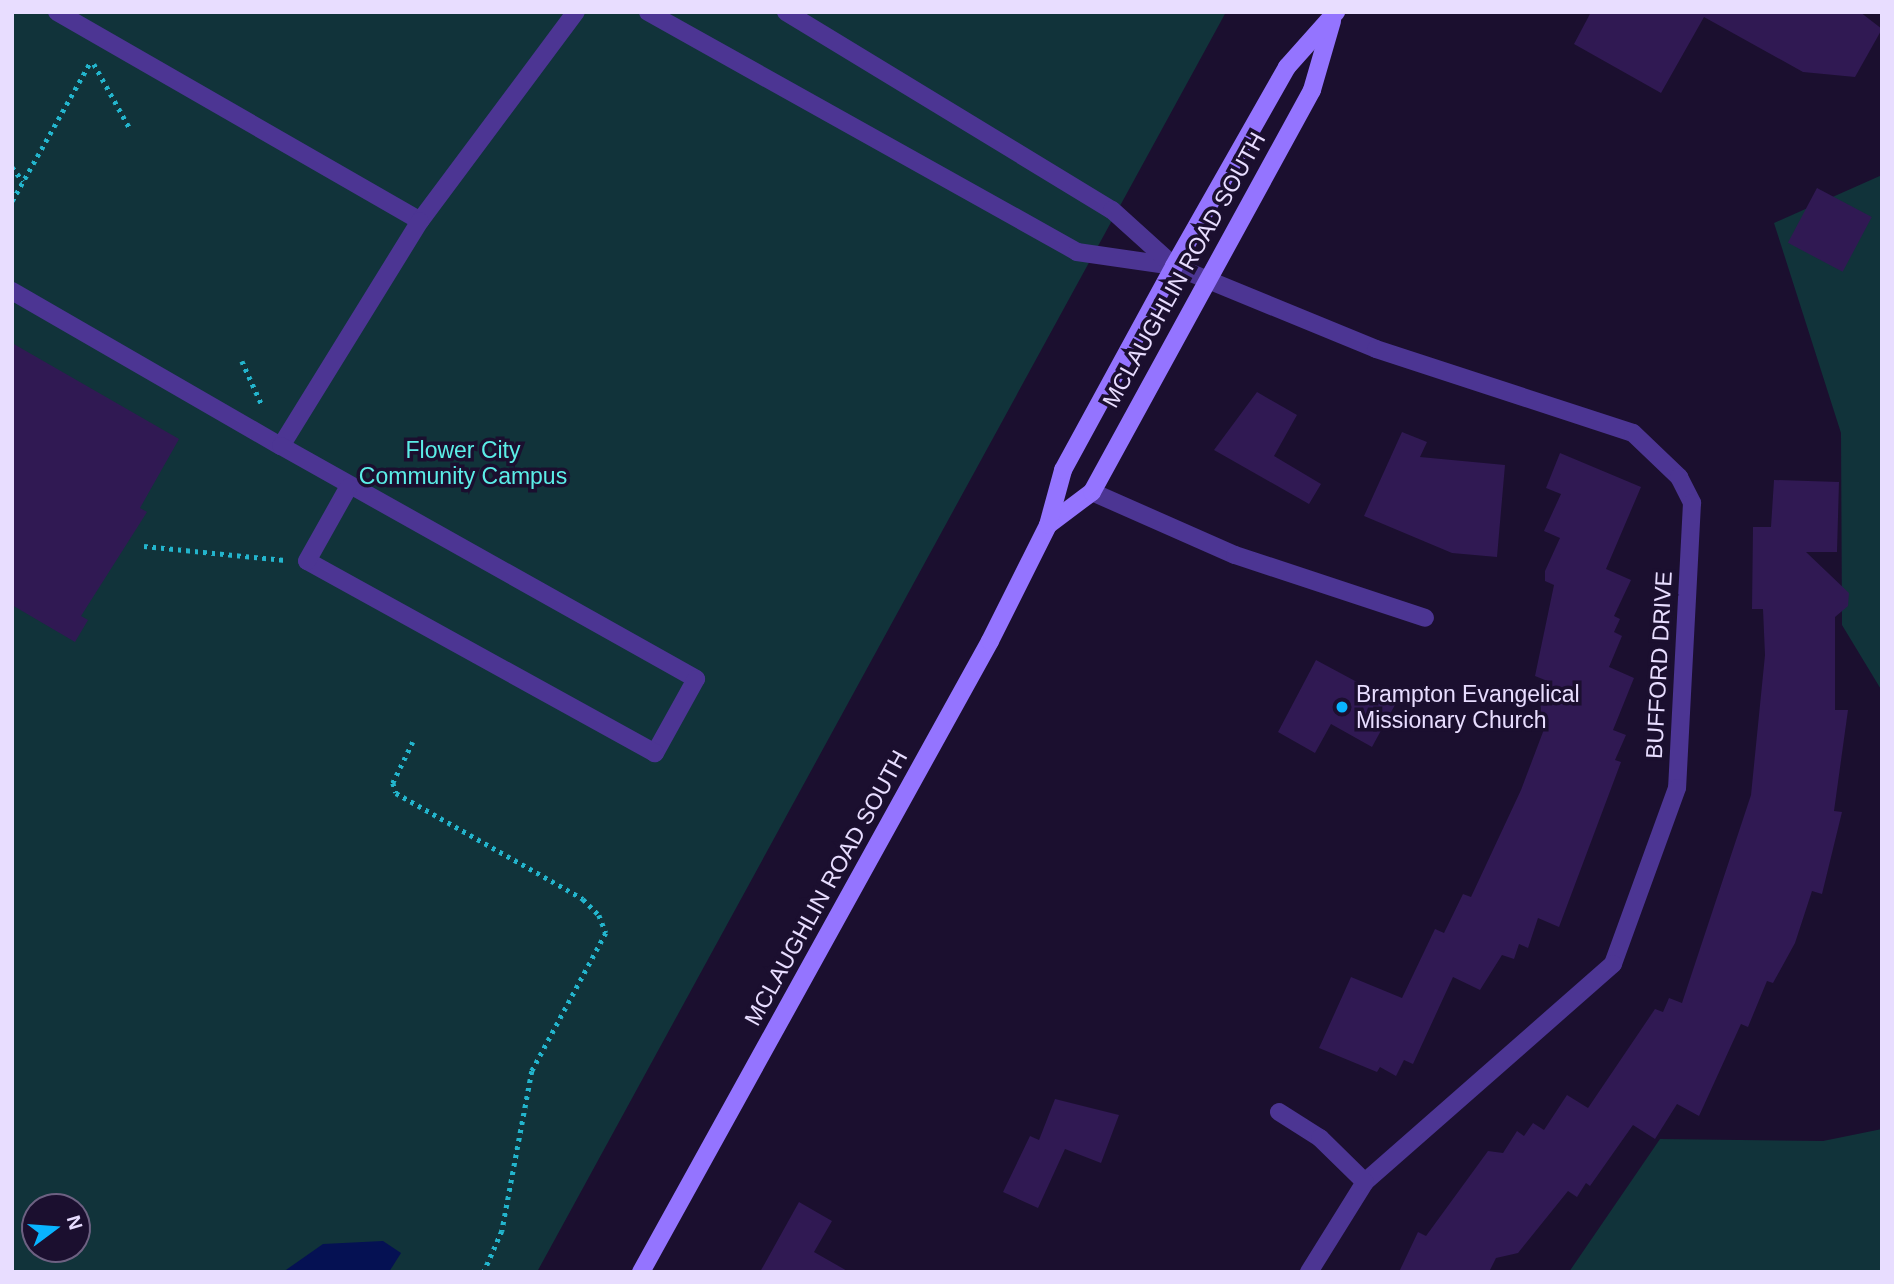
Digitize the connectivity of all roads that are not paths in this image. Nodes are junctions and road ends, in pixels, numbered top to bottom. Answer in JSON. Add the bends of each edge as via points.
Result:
{"nodes":[{"id":1,"x":57,"y":12,"type":"edge"},
{"id":2,"x":576,"y":12,"type":"edge"},
{"id":3,"x":648,"y":12,"type":"edge"},
{"id":4,"x":786,"y":12,"type":"edge"},
{"id":5,"x":1335,"y":15,"type":"edge"},
{"id":6,"x":420,"y":221,"type":"junction"},
{"id":7,"x":1174,"y":266,"type":"junction"},
{"id":8,"x":1203,"y":281,"type":"junction"},
{"id":9,"x":12,"y":291,"type":"edge"},
{"id":10,"x":281,"y":446,"type":"junction"},
{"id":11,"x":348,"y":488,"type":"junction"},
{"id":12,"x":1092,"y":492,"type":"junction"},
{"id":13,"x":1048,"y":525,"type":"junction"},
{"id":14,"x":1425,"y":618,"type":"dead end"},
{"id":15,"x":1279,"y":1112,"type":"dead end"},
{"id":16,"x":1365,"y":1182,"type":"junction"},
{"id":17,"x":641,"y":1272,"type":"edge"},
{"id":18,"x":1308,"y":1272,"type":"edge"}],
"edges":[{"from":1,"to":6,"type":"street"},
{"from":2,"to":6,"type":"street"},
{"from":3,"to":7,"type":"street","via":[[1077,252]]},
{"from":4,"to":7,"type":"street","via":[[1112,210]]},
{"from":5,"to":7,"type":"main road","name":"MCLAUGHLIN ROAD SOUTH","via":[[1287,67]]},
{"from":5,"to":8,"type":"main road","name":"MCLAUGHLIN ROAD SOUTH","via":[[1312,90]]},
{"from":6,"to":10,"type":"street"},
{"from":7,"to":8,"type":"street","name":"BUFFORD DRIVE"},
{"from":7,"to":13,"type":"main road","name":"MCLAUGHLIN ROAD SOUTH","via":[[1063,470]]},
{"from":8,"to":12,"type":"main road","name":"MCLAUGHLIN ROAD SOUTH"},
{"from":8,"to":16,"type":"street","name":"BUFFORD DRIVE","via":[[1376,349],[1633,433],[1679,477],[1692,503],[1677,788],[1613,964]]},
{"from":9,"to":10,"type":"street"},
{"from":10,"to":11,"type":"street"},
{"from":11,"to":11,"type":"street","via":[[696,679],[655,752],[307,561]]},
{"from":12,"to":13,"type":"main road","name":"MCLAUGHLIN ROAD SOUTH"},
{"from":12,"to":14,"type":"street","via":[[1235,555]]},
{"from":13,"to":17,"type":"main road","name":"MCLAUGHLIN ROAD SOUTH"},
{"from":15,"to":16,"type":"street","via":[[1320,1138]]},
{"from":16,"to":18,"type":"street","name":"BUFFORD DRIVE"}]}
